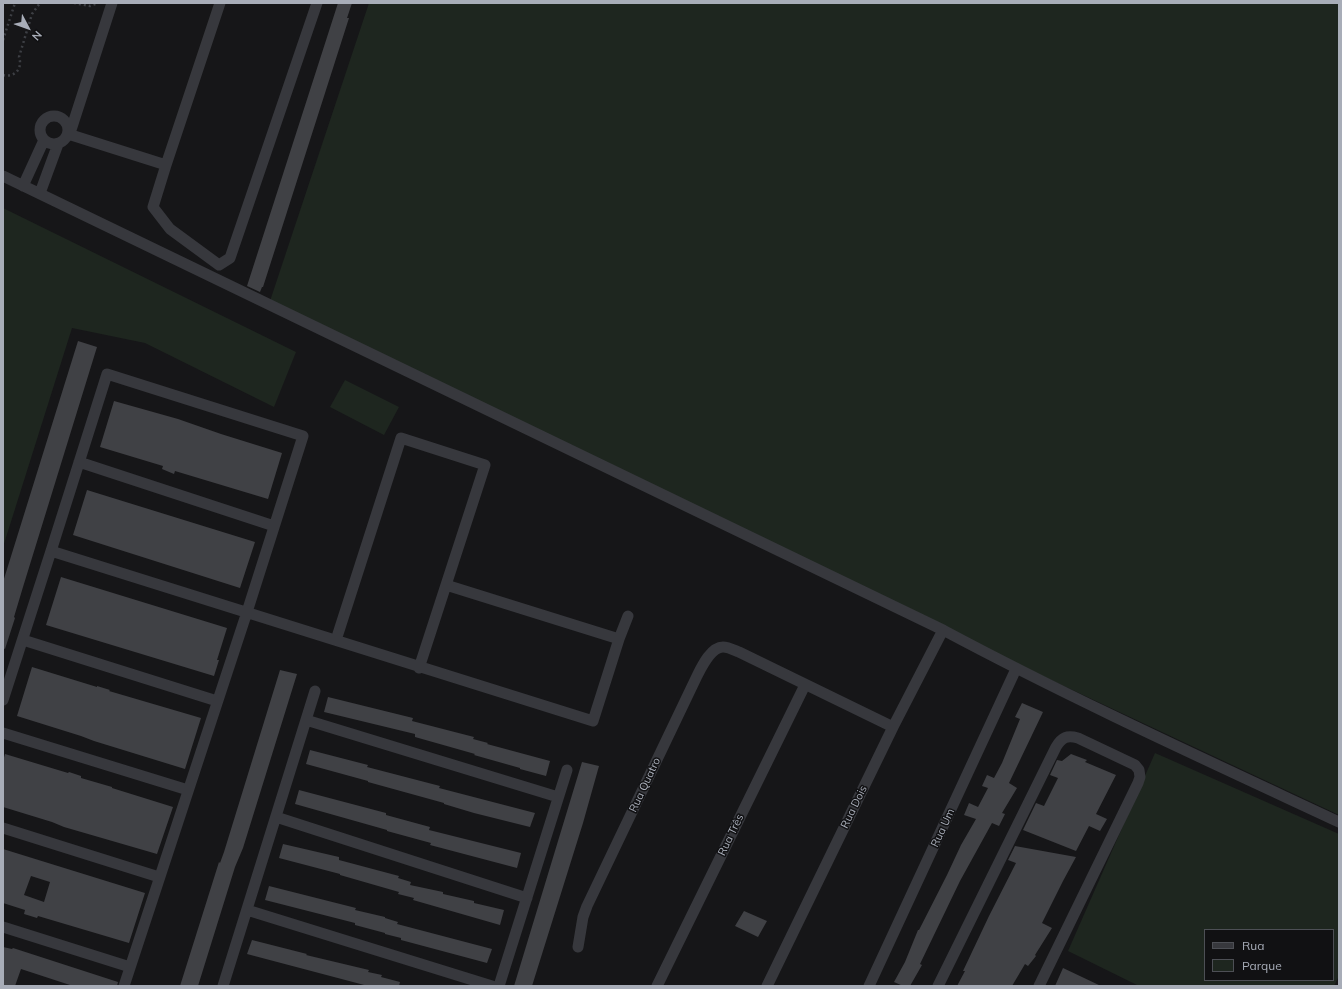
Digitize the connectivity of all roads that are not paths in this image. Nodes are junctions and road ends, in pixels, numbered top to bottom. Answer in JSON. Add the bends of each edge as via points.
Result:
{"nodes":[{"id":1,"x":112,"y":3,"type":"edge"},
{"id":2,"x":220,"y":3,"type":"edge"},
{"id":3,"x":317,"y":3,"type":"edge"},
{"id":4,"x":68,"y":134,"type":"junction"},
{"id":5,"x":44,"y":140,"type":"junction"},
{"id":6,"x":58,"y":144,"type":"junction"},
{"id":7,"x":166,"y":165,"type":"junction"},
{"id":8,"x":3,"y":176,"type":"edge"},
{"id":9,"x":23,"y":186,"type":"junction"},
{"id":10,"x":40,"y":193,"type":"junction"},
{"id":11,"x":79,"y":462,"type":"junction"},
{"id":12,"x":274,"y":526,"type":"junction"},
{"id":13,"x":51,"y":550,"type":"junction"},
{"id":14,"x":446,"y":585,"type":"junction"},
{"id":15,"x":247,"y":612,"type":"junction"},
{"id":16,"x":628,"y":616,"type":"dead end"},
{"id":17,"x":943,"y":630,"type":"junction"},
{"id":18,"x":619,"y":639,"type":"junction"},
{"id":19,"x":23,"y":640,"type":"junction"},
{"id":20,"x":336,"y":640,"type":"junction"},
{"id":21,"x":419,"y":668,"type":"junction"},
{"id":22,"x":1016,"y":669,"type":"junction"},
{"id":23,"x":805,"y":684,"type":"junction"},
{"id":24,"x":315,"y":691,"type":"dead end"},
{"id":25,"x":3,"y":700,"type":"edge"},
{"id":26,"x":217,"y":702,"type":"junction"},
{"id":27,"x":306,"y":720,"type":"junction"},
{"id":28,"x":893,"y":727,"type":"junction"},
{"id":29,"x":3,"y":734,"type":"edge"},
{"id":30,"x":567,"y":770,"type":"dead end"},
{"id":31,"x":188,"y":790,"type":"junction"},
{"id":32,"x":558,"y":797,"type":"junction"},
{"id":33,"x":276,"y":817,"type":"junction"},
{"id":34,"x":1339,"y":822,"type":"edge"},
{"id":35,"x":3,"y":828,"type":"edge"},
{"id":36,"x":160,"y":877,"type":"junction"},
{"id":37,"x":527,"y":898,"type":"junction"},
{"id":38,"x":247,"y":910,"type":"junction"},
{"id":39,"x":3,"y":927,"type":"edge"},
{"id":40,"x":578,"y":948,"type":"dead end"},
{"id":41,"x":130,"y":967,"type":"junction"},
{"id":42,"x":124,"y":986,"type":"edge"},
{"id":43,"x":223,"y":986,"type":"edge"},
{"id":44,"x":492,"y":986,"type":"edge"},
{"id":45,"x":499,"y":986,"type":"edge"},
{"id":46,"x":657,"y":986,"type":"edge"},
{"id":47,"x":767,"y":986,"type":"edge"},
{"id":48,"x":869,"y":986,"type":"edge"},
{"id":49,"x":938,"y":986,"type":"edge"},
{"id":50,"x":1039,"y":986,"type":"edge"}],
"edges":[{"from":1,"to":4,"type":"street"},
{"from":2,"to":7,"type":"street"},
{"from":3,"to":7,"type":"street","via":[[230,258],[218,265],[170,229],[153,207]]},
{"from":4,"to":5,"type":"street","via":[[68,126],[64,120],[53,116],[46,119],[41,126],[40,133]]},
{"from":4,"to":6,"type":"street"},
{"from":4,"to":7,"type":"street"},
{"from":5,"to":6,"type":"street","via":[[50,144]]},
{"from":5,"to":9,"type":"street"},
{"from":6,"to":10,"type":"street"},
{"from":8,"to":9,"type":"street"},
{"from":9,"to":10,"type":"street"},
{"from":10,"to":17,"type":"street"},
{"from":11,"to":12,"type":"street"},
{"from":11,"to":12,"type":"street","via":[[107,374],[303,436]]},
{"from":11,"to":13,"type":"street"},
{"from":12,"to":15,"type":"street"},
{"from":13,"to":15,"type":"street"},
{"from":13,"to":19,"type":"street"},
{"from":14,"to":18,"type":"street"},
{"from":14,"to":20,"type":"street","via":[[485,465],[401,438]]},
{"from":14,"to":21,"type":"street"},
{"from":15,"to":20,"type":"street"},
{"from":15,"to":26,"type":"street"},
{"from":16,"to":18,"type":"street"},
{"from":17,"to":22,"type":"street"},
{"from":17,"to":28,"type":"street","name":"Rua Dois"},
{"from":18,"to":21,"type":"street","via":[[593,721]]},
{"from":19,"to":25,"type":"street"},
{"from":19,"to":26,"type":"street"},
{"from":20,"to":21,"type":"street"},
{"from":22,"to":34,"type":"street"},
{"from":22,"to":48,"type":"street","name":"Rua Um"},
{"from":23,"to":28,"type":"street","name":"Rua Quatro"},
{"from":23,"to":40,"type":"street","name":"Rua Quatro","via":[[725,647],[717,649],[709,657],[697,676],[587,906]]},
{"from":23,"to":46,"type":"street","name":"Rua Três"},
{"from":24,"to":27,"type":"street"},
{"from":26,"to":31,"type":"street"},
{"from":27,"to":32,"type":"street"},
{"from":27,"to":33,"type":"street"},
{"from":28,"to":47,"type":"street","name":"Rua Dois"},
{"from":29,"to":31,"type":"street"},
{"from":30,"to":32,"type":"street"},
{"from":31,"to":36,"type":"street"},
{"from":32,"to":37,"type":"street"},
{"from":33,"to":37,"type":"street"},
{"from":33,"to":38,"type":"street"},
{"from":35,"to":36,"type":"street"},
{"from":36,"to":41,"type":"street"},
{"from":37,"to":45,"type":"street"},
{"from":38,"to":43,"type":"street"},
{"from":38,"to":44,"type":"street"},
{"from":39,"to":41,"type":"street"},
{"from":41,"to":42,"type":"street"},
{"from":49,"to":50,"type":"street","via":[[1056,747],[1068,736],[1078,738],[1135,765],[1140,777]]}]}
